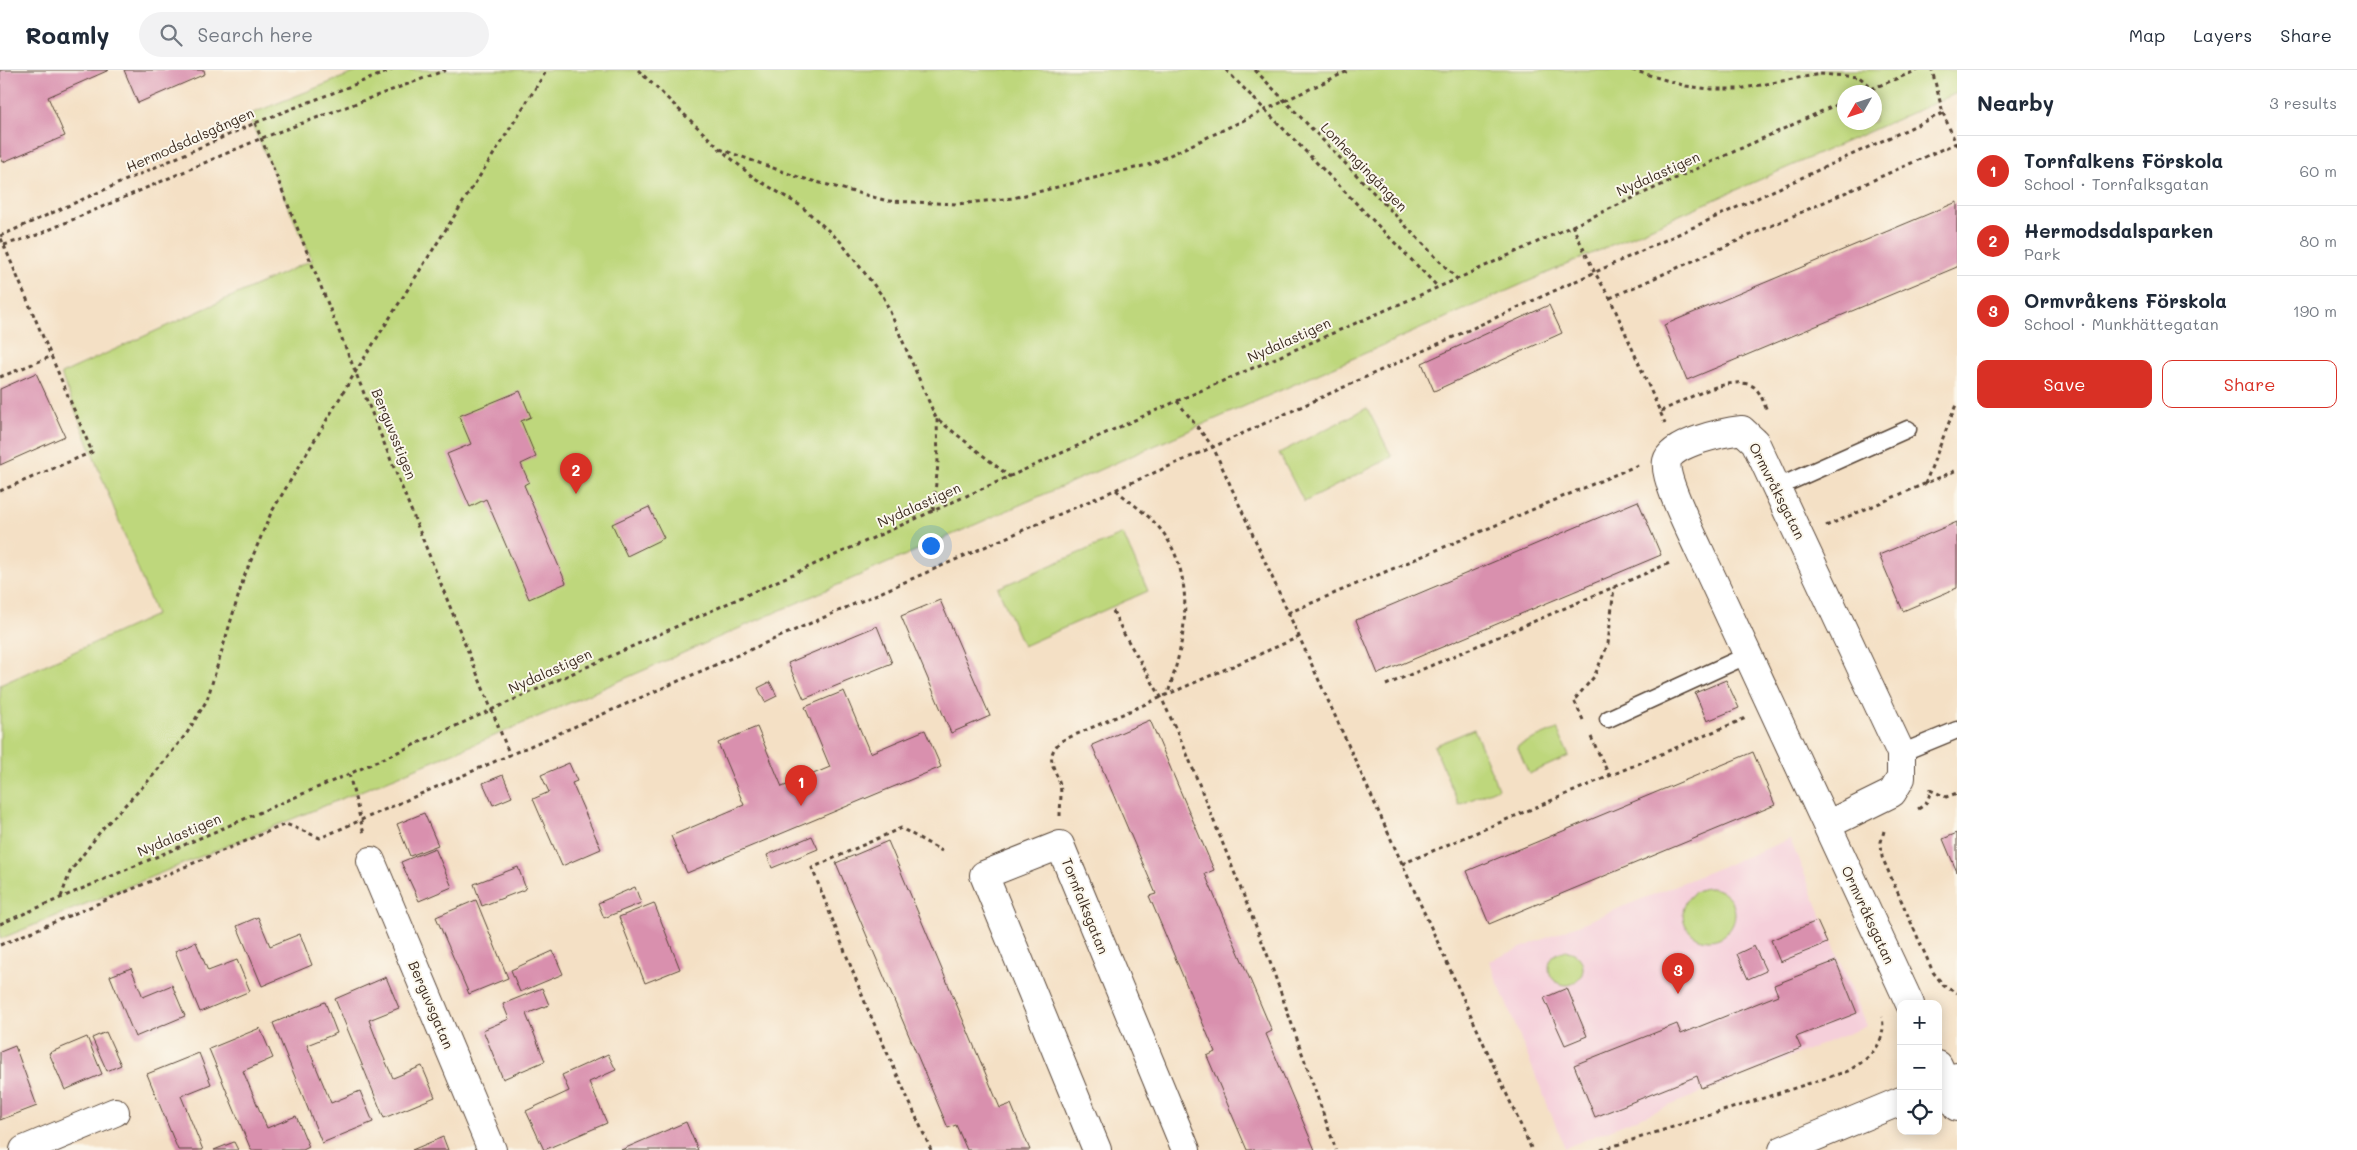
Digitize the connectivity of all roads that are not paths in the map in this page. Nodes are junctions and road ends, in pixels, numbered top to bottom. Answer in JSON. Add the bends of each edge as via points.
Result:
{"nodes":[{"id":1,"x":1908,"y":429,"type":"dead end"},
{"id":2,"x":1778,"y":487,"type":"junction"},
{"id":3,"x":1748,"y":656,"type":"junction"},
{"id":4,"x":1608,"y":719,"type":"dead end"},
{"id":5,"x":1957,"y":730,"type":"edge"},
{"id":6,"x":1901,"y":753,"type":"junction"},
{"id":7,"x":1827,"y":825,"type":"junction"},
{"id":8,"x":371,"y":861,"type":"road end"},
{"id":9,"x":1908,"y":1000,"type":"edge"},
{"id":10,"x":1945,"y":1077,"type":"edge"},
{"id":11,"x":1897,"y":1103,"type":"edge"},
{"id":12,"x":1957,"y":1107,"type":"edge"},
{"id":13,"x":115,"y":1112,"type":"dead end"},
{"id":14,"x":24,"y":1150,"type":"edge"},
{"id":15,"x":492,"y":1150,"type":"edge"},
{"id":16,"x":1097,"y":1150,"type":"edge"},
{"id":17,"x":1186,"y":1150,"type":"edge"},
{"id":18,"x":1782,"y":1150,"type":"edge"}],
"edges":[{"from":1,"to":2,"type":"lane"},
{"from":2,"to":3,"type":"street","name":"Ormvråksgatan","via":[[1755,442],[1742,430],[1721,432],[1673,450],[1666,460],[1666,475]]},
{"from":2,"to":6,"type":"street","name":"Ormvråksgatan"},
{"from":3,"to":4,"type":"lane"},
{"from":3,"to":7,"type":"street","name":"Ormvråksgatan"},
{"from":5,"to":6,"type":"lane"},
{"from":6,"to":7,"type":"street","name":"Ormvråksgatan","via":[[1901,778],[1892,793]]},
{"from":7,"to":9,"type":"street","name":"Ormvråksgatan"},
{"from":8,"to":15,"type":"street","name":"Berguvsgatan"},
{"from":10,"to":12,"type":"street"},
{"from":11,"to":18,"type":"street"},
{"from":13,"to":14,"type":"street"},
{"from":16,"to":17,"type":"street","name":"Tornfalksgatan","via":[[984,876],[1060,845]]}]}
